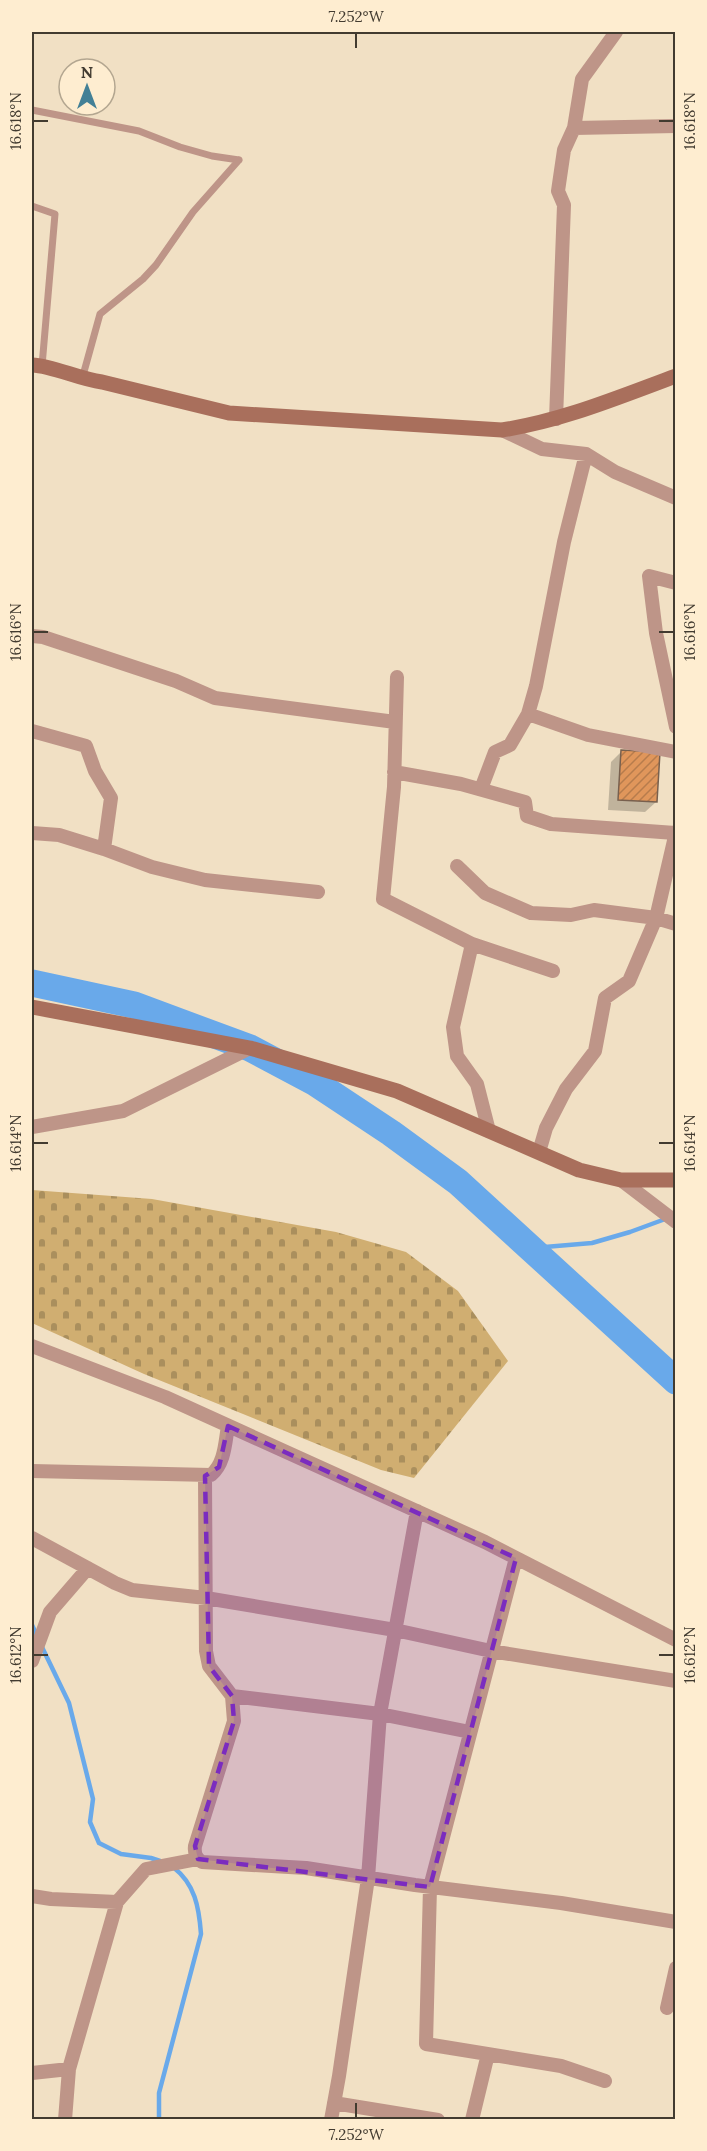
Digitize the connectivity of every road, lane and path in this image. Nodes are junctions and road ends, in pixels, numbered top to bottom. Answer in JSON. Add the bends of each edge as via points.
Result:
{"nodes":[{"id":1,"x":616,"y":32,"type":"edge"},
{"id":2,"x":32,"y":110,"type":"edge"},
{"id":3,"x":675,"y":126,"type":"edge"},
{"id":4,"x":574,"y":129,"type":"junction"},
{"id":5,"x":32,"y":206,"type":"edge"},
{"id":6,"x":37,"y":366,"type":"edge"},
{"id":7,"x":675,"y":376,"type":"edge"},
{"id":8,"x":82,"y":379,"type":"junction"},
{"id":9,"x":556,"y":419,"type":"junction"},
{"id":10,"x":502,"y":430,"type":"junction"},
{"id":11,"x":586,"y":454,"type":"junction"},
{"id":12,"x":675,"y":498,"type":"edge"},
{"id":13,"x":675,"y":583,"type":"edge"},
{"id":14,"x":32,"y":636,"type":"edge"},
{"id":15,"x":397,"y":677,"type":"dead end"},
{"id":16,"x":528,"y":714,"type":"junction"},
{"id":17,"x":395,"y":722,"type":"junction"},
{"id":18,"x":675,"y":727,"type":"edge"},
{"id":19,"x":32,"y":731,"type":"edge"},
{"id":20,"x":675,"y":752,"type":"edge"},
{"id":21,"x":394,"y":772,"type":"junction"},
{"id":22,"x":481,"y":789,"type":"junction"},
{"id":23,"x":675,"y":832,"type":"edge"},
{"id":24,"x":32,"y":833,"type":"edge"},
{"id":25,"x":104,"y":849,"type":"junction"},
{"id":26,"x":457,"y":866,"type":"dead end"},
{"id":27,"x":318,"y":892,"type":"dead end"},
{"id":28,"x":656,"y":918,"type":"junction"},
{"id":29,"x":675,"y":924,"type":"edge"},
{"id":30,"x":472,"y":944,"type":"junction"},
{"id":31,"x":553,"y":972,"type":"dead end"},
{"id":32,"x":32,"y":1007,"type":"edge"},
{"id":33,"x":250,"y":1048,"type":"junction"},
{"id":34,"x":32,"y":1127,"type":"edge"},
{"id":35,"x":489,"y":1131,"type":"junction"},
{"id":36,"x":538,"y":1152,"type":"junction"},
{"id":37,"x":621,"y":1180,"type":"junction"},
{"id":38,"x":675,"y":1180,"type":"edge"},
{"id":39,"x":675,"y":1222,"type":"edge"},
{"id":40,"x":32,"y":1346,"type":"edge"},
{"id":41,"x":228,"y":1426,"type":"junction"},
{"id":42,"x":32,"y":1471,"type":"edge"},
{"id":43,"x":205,"y":1476,"type":"junction"},
{"id":44,"x":417,"y":1511,"type":"junction"},
{"id":45,"x":32,"y":1538,"type":"edge"},
{"id":46,"x":516,"y":1558,"type":"junction"},
{"id":47,"x":88,"y":1568,"type":"junction"},
{"id":48,"x":206,"y":1598,"type":"junction"},
{"id":49,"x":395,"y":1630,"type":"junction"},
{"id":50,"x":675,"y":1640,"type":"edge"},
{"id":51,"x":491,"y":1651,"type":"junction"},
{"id":52,"x":32,"y":1661,"type":"edge"},
{"id":53,"x":675,"y":1681,"type":"edge"},
{"id":54,"x":232,"y":1696,"type":"junction"},
{"id":55,"x":381,"y":1714,"type":"junction"},
{"id":56,"x":470,"y":1732,"type":"junction"},
{"id":57,"x":198,"y":1859,"type":"junction"},
{"id":58,"x":368,"y":1878,"type":"junction"},
{"id":59,"x":430,"y":1887,"type":"junction"},
{"id":60,"x":32,"y":1896,"type":"edge"},
{"id":61,"x":117,"y":1902,"type":"junction"},
{"id":62,"x":675,"y":1922,"type":"edge"},
{"id":63,"x":675,"y":1968,"type":"edge"},
{"id":64,"x":668,"y":2007,"type":"dead end"},
{"id":65,"x":488,"y":2054,"type":"junction"},
{"id":66,"x":69,"y":2069,"type":"junction"},
{"id":67,"x":32,"y":2073,"type":"edge"},
{"id":68,"x":605,"y":2081,"type":"dead end"},
{"id":69,"x":334,"y":2103,"type":"junction"},
{"id":70,"x":65,"y":2120,"type":"edge"},
{"id":71,"x":331,"y":2120,"type":"edge"},
{"id":72,"x":438,"y":2120,"type":"edge"},
{"id":73,"x":472,"y":2120,"type":"edge"}],
"edges":[{"from":1,"to":4,"type":"street","via":[[582,79]]},
{"from":2,"to":8,"type":"lane","via":[[139,131],[201,153],[239,160],[193,212],[156,265],[100,314]]},
{"from":3,"to":4,"type":"street"},
{"from":4,"to":9,"type":"street","via":[[564,150],[558,191],[564,206]]},
{"from":5,"to":6,"type":"lane","via":[[55,214]]},
{"from":6,"to":8,"type":"main road"},
{"from":7,"to":9,"type":"main road"},
{"from":8,"to":10,"type":"main road","via":[[229,413]]},
{"from":9,"to":10,"type":"main road"},
{"from":10,"to":11,"type":"street","via":[[542,449]]},
{"from":11,"to":12,"type":"street","via":[[615,472]]},
{"from":11,"to":16,"type":"street"},
{"from":13,"to":18,"type":"street","via":[[649,576]]},
{"from":14,"to":17,"type":"street","via":[[176,681],[214,698]]},
{"from":15,"to":17,"type":"street"},
{"from":16,"to":20,"type":"street","via":[[588,735]]},
{"from":16,"to":22,"type":"street","via":[[510,746],[495,752]]},
{"from":17,"to":21,"type":"street"},
{"from":19,"to":25,"type":"street","via":[[86,746],[111,798]]},
{"from":21,"to":22,"type":"street"},
{"from":21,"to":30,"type":"street","via":[[383,899]]},
{"from":22,"to":23,"type":"street","via":[[525,802],[527,816],[551,824]]},
{"from":23,"to":28,"type":"street"},
{"from":24,"to":25,"type":"street","via":[[59,835]]},
{"from":25,"to":27,"type":"street","via":[[152,867],[205,880]]},
{"from":26,"to":28,"type":"street","via":[[485,893],[531,913],[571,915],[594,910]]},
{"from":28,"to":29,"type":"street"},
{"from":28,"to":36,"type":"street","via":[[629,981],[605,998],[595,1051],[566,1089]]},
{"from":30,"to":31,"type":"street"},
{"from":30,"to":35,"type":"street","via":[[453,1027],[457,1056],[477,1084]]},
{"from":32,"to":33,"type":"main road"},
{"from":33,"to":34,"type":"street","via":[[123,1111]]},
{"from":33,"to":35,"type":"main road","via":[[397,1091]]},
{"from":35,"to":36,"type":"main road"},
{"from":36,"to":37,"type":"main road","via":[[579,1170]]},
{"from":37,"to":38,"type":"main road"},
{"from":37,"to":39,"type":"street"},
{"from":40,"to":41,"type":"street","via":[[165,1397]]},
{"from":41,"to":43,"type":"street","via":[[219,1467]]},
{"from":41,"to":44,"type":"street"},
{"from":42,"to":43,"type":"street"},
{"from":43,"to":48,"type":"street"},
{"from":44,"to":46,"type":"street"},
{"from":44,"to":49,"type":"street"},
{"from":45,"to":47,"type":"street"},
{"from":46,"to":50,"type":"street"},
{"from":46,"to":51,"type":"street"},
{"from":47,"to":48,"type":"street","via":[[132,1590]]},
{"from":47,"to":52,"type":"street","via":[[50,1612]]},
{"from":48,"to":49,"type":"street"},
{"from":48,"to":54,"type":"street","via":[[209,1666]]},
{"from":49,"to":51,"type":"street"},
{"from":49,"to":55,"type":"street"},
{"from":51,"to":53,"type":"street"},
{"from":51,"to":56,"type":"street"},
{"from":54,"to":55,"type":"street"},
{"from":54,"to":57,"type":"street","via":[[234,1721],[195,1846]]},
{"from":55,"to":56,"type":"street"},
{"from":55,"to":58,"type":"street"},
{"from":56,"to":59,"type":"street"},
{"from":57,"to":58,"type":"street","via":[[306,1868]]},
{"from":57,"to":61,"type":"street","via":[[146,1869]]},
{"from":58,"to":59,"type":"street"},
{"from":58,"to":69,"type":"street"},
{"from":59,"to":62,"type":"street"},
{"from":59,"to":65,"type":"street","via":[[426,2044]]},
{"from":60,"to":61,"type":"street"},
{"from":61,"to":66,"type":"street"},
{"from":63,"to":64,"type":"street"},
{"from":65,"to":68,"type":"street","via":[[561,2066]]},
{"from":65,"to":73,"type":"street"},
{"from":66,"to":67,"type":"street"},
{"from":66,"to":70,"type":"street"},
{"from":69,"to":71,"type":"street"},
{"from":69,"to":72,"type":"street"}]}
